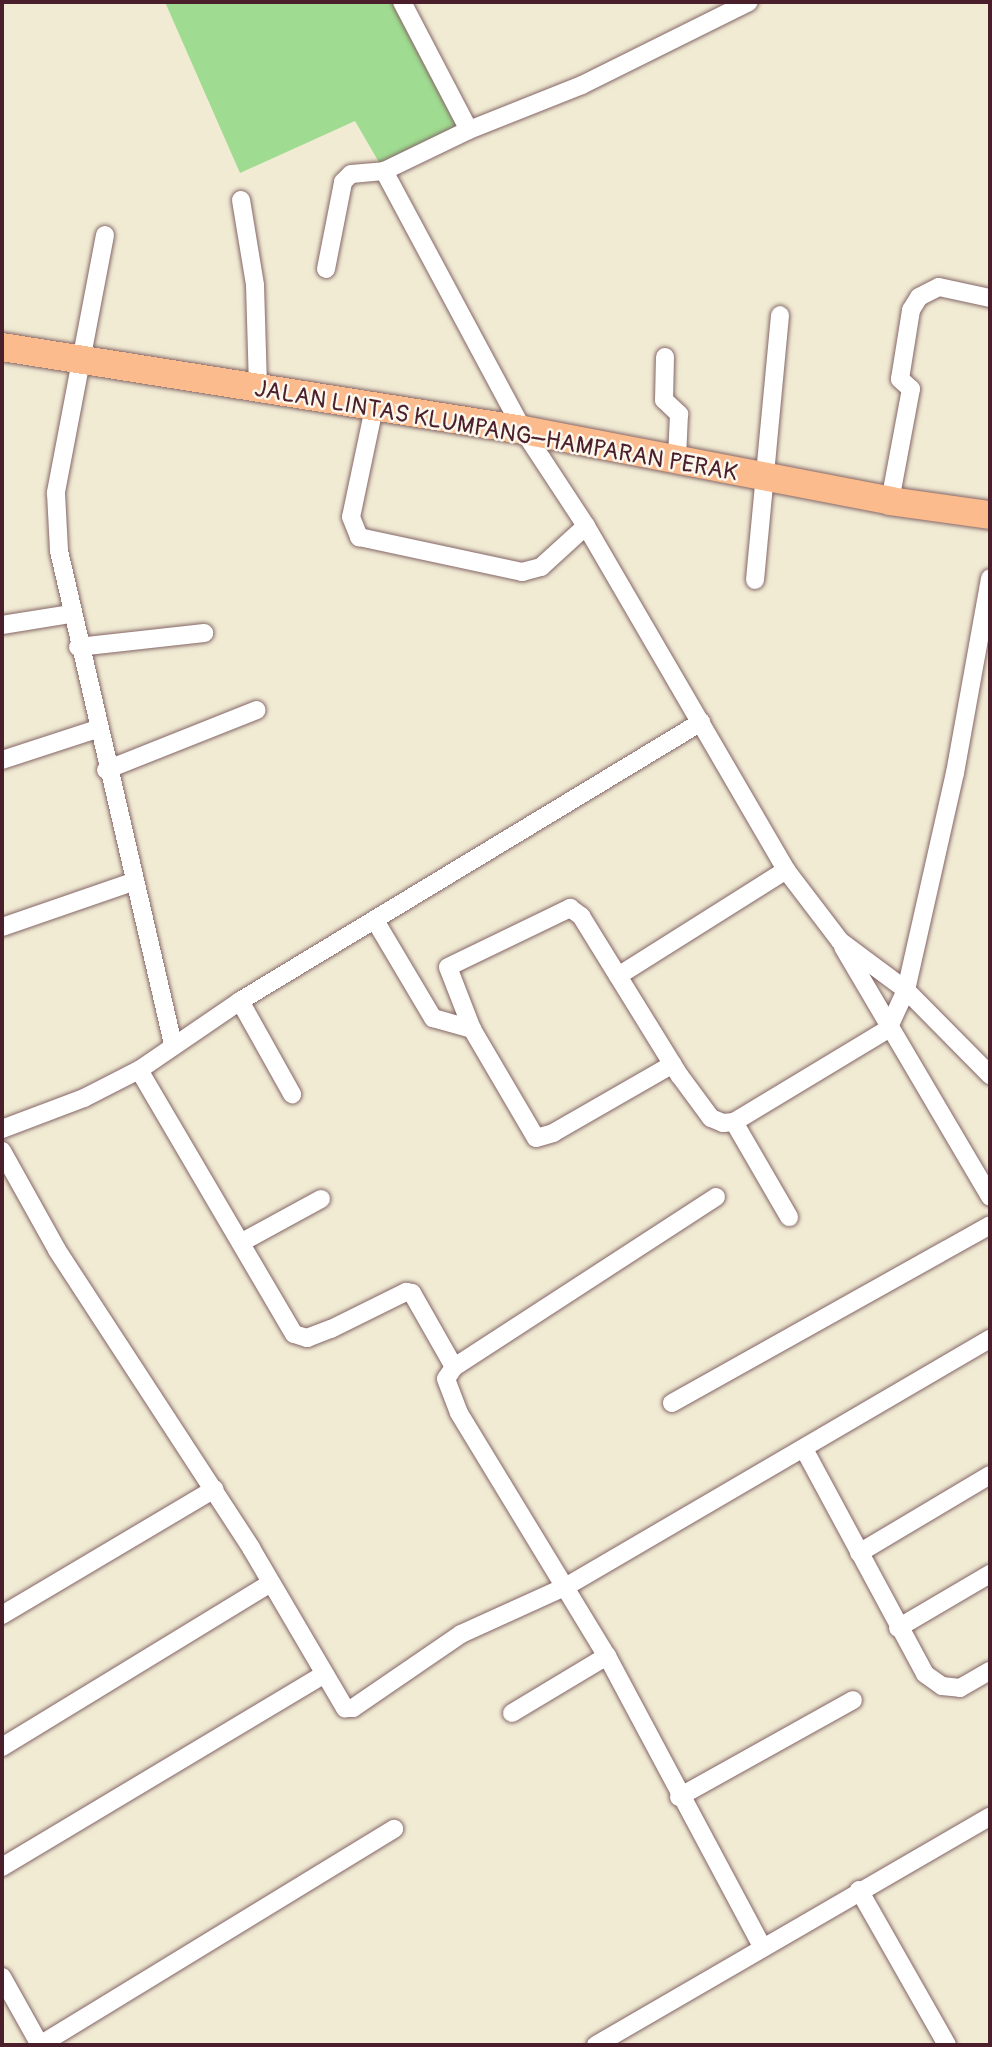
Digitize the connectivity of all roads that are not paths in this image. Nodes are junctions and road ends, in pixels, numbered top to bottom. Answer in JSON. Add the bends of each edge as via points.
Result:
{"nodes":[{"id":1,"x":402,"y":2,"type":"edge"},
{"id":2,"x":749,"y":2,"type":"edge"},
{"id":3,"x":470,"y":130,"type":"junction"},
{"id":4,"x":383,"y":171,"type":"junction"},
{"id":5,"x":241,"y":200,"type":"dead end"},
{"id":6,"x":105,"y":235,"type":"dead end"},
{"id":7,"x":326,"y":269,"type":"dead end"},
{"id":8,"x":990,"y":298,"type":"edge"},
{"id":9,"x":780,"y":315,"type":"dead end"},
{"id":10,"x":2,"y":346,"type":"edge"},
{"id":11,"x":665,"y":356,"type":"dead end"},
{"id":12,"x":80,"y":360,"type":"junction"},
{"id":13,"x":258,"y":389,"type":"junction"},
{"id":14,"x":374,"y":408,"type":"junction"},
{"id":15,"x":523,"y":430,"type":"junction"},
{"id":16,"x":677,"y":458,"type":"junction"},
{"id":17,"x":762,"y":477,"type":"junction"},
{"id":18,"x":890,"y":501,"type":"junction"},
{"id":19,"x":990,"y":515,"type":"edge"},
{"id":20,"x":586,"y":526,"type":"junction"},
{"id":21,"x":990,"y":578,"type":"edge"},
{"id":22,"x":755,"y":580,"type":"dead end"},
{"id":23,"x":71,"y":614,"type":"junction"},
{"id":24,"x":2,"y":625,"type":"edge"},
{"id":25,"x":204,"y":633,"type":"dead end"},
{"id":26,"x":78,"y":647,"type":"junction"},
{"id":27,"x":257,"y":710,"type":"dead end"},
{"id":28,"x":701,"y":722,"type":"junction"},
{"id":29,"x":97,"y":729,"type":"junction"},
{"id":30,"x":2,"y":760,"type":"edge"},
{"id":31,"x":106,"y":769,"type":"junction"},
{"id":32,"x":786,"y":870,"type":"junction"},
{"id":33,"x":133,"y":882,"type":"junction"},
{"id":34,"x":376,"y":922,"type":"junction"},
{"id":35,"x":2,"y":927,"type":"edge"},
{"id":36,"x":840,"y":941,"type":"junction"},
{"id":37,"x":618,"y":976,"type":"junction"},
{"id":38,"x":906,"y":990,"type":"junction"},
{"id":39,"x":240,"y":1002,"type":"junction"},
{"id":40,"x":472,"y":1029,"type":"junction"},
{"id":41,"x":888,"y":1029,"type":"junction"},
{"id":42,"x":173,"y":1044,"type":"junction"},
{"id":43,"x":673,"y":1064,"type":"junction"},
{"id":44,"x":139,"y":1070,"type":"junction"},
{"id":45,"x":990,"y":1075,"type":"edge"},
{"id":46,"x":292,"y":1094,"type":"dead end"},
{"id":47,"x":734,"y":1122,"type":"junction"},
{"id":48,"x":2,"y":1129,"type":"edge"},
{"id":49,"x":2,"y":1152,"type":"edge"},
{"id":50,"x":716,"y":1197,"type":"dead end"},
{"id":51,"x":990,"y":1197,"type":"edge"},
{"id":52,"x":320,"y":1199,"type":"dead end"},
{"id":53,"x":789,"y":1217,"type":"dead end"},
{"id":54,"x":990,"y":1226,"type":"edge"},
{"id":55,"x":242,"y":1242,"type":"junction"},
{"id":56,"x":990,"y":1339,"type":"edge"},
{"id":57,"x":454,"y":1367,"type":"junction"},
{"id":58,"x":672,"y":1403,"type":"dead end"},
{"id":59,"x":804,"y":1449,"type":"junction"},
{"id":60,"x":990,"y":1475,"type":"edge"},
{"id":61,"x":214,"y":1489,"type":"junction"},
{"id":62,"x":859,"y":1553,"type":"junction"},
{"id":63,"x":990,"y":1574,"type":"edge"},
{"id":64,"x":271,"y":1583,"type":"junction"},
{"id":65,"x":567,"y":1586,"type":"junction"},
{"id":66,"x":2,"y":1615,"type":"edge"},
{"id":67,"x":898,"y":1628,"type":"junction"},
{"id":68,"x":607,"y":1656,"type":"junction"},
{"id":69,"x":990,"y":1671,"type":"edge"},
{"id":70,"x":323,"y":1675,"type":"junction"},
{"id":71,"x":853,"y":1700,"type":"dead end"},
{"id":72,"x":512,"y":1713,"type":"dead end"},
{"id":73,"x":2,"y":1747,"type":"edge"},
{"id":74,"x":679,"y":1797,"type":"junction"},
{"id":75,"x":990,"y":1818,"type":"edge"},
{"id":76,"x":394,"y":1829,"type":"dead end"},
{"id":77,"x":2,"y":1867,"type":"edge"},
{"id":78,"x":859,"y":1890,"type":"junction"},
{"id":79,"x":762,"y":1946,"type":"junction"},
{"id":80,"x":2,"y":1977,"type":"edge"},
{"id":81,"x":40,"y":2045,"type":"edge"},
{"id":82,"x":599,"y":2045,"type":"edge"},
{"id":83,"x":947,"y":2045,"type":"edge"}],
"edges":[{"from":1,"to":3,"type":"street"},
{"from":2,"to":3,"type":"street","via":[[582,85]]},
{"from":3,"to":4,"type":"street"},
{"from":4,"to":7,"type":"street","via":[[356,172],[343,183]]},
{"from":4,"to":15,"type":"street"},
{"from":5,"to":13,"type":"street","via":[[255,285]]},
{"from":6,"to":12,"type":"street","via":[[89,337]]},
{"from":8,"to":18,"type":"street","via":[[939,287],[919,297],[911,310],[900,379],[911,389]]},
{"from":9,"to":17,"type":"street"},
{"from":10,"to":12,"type":"main road","name":"JALAN LINTAS KLUMPANG–HAMPARAN PERAK"},
{"from":11,"to":16,"type":"street","via":[[664,400],[678,414]]},
{"from":12,"to":13,"type":"main road","name":"JALAN LINTAS KLUMPANG–HAMPARAN PERAK"},
{"from":12,"to":23,"type":"street","via":[[56,493],[59,551]]},
{"from":13,"to":14,"type":"main road","name":"JALAN LINTAS KLUMPANG–HAMPARAN PERAK"},
{"from":14,"to":15,"type":"main road","name":"JALAN LINTAS KLUMPANG–HAMPARAN PERAK"},
{"from":14,"to":20,"type":"street","via":[[351,516],[359,537],[522,572],[541,567]]},
{"from":15,"to":16,"type":"main road","name":"JALAN LINTAS KLUMPANG–HAMPARAN PERAK"},
{"from":15,"to":20,"type":"street"},
{"from":16,"to":17,"type":"main road","name":"JALAN LINTAS KLUMPANG–HAMPARAN PERAK"},
{"from":17,"to":18,"type":"main road","name":"JALAN LINTAS KLUMPANG–HAMPARAN PERAK"},
{"from":17,"to":22,"type":"street"},
{"from":18,"to":19,"type":"main road","name":"JALAN LINTAS KLUMPANG–HAMPARAN PERAK"},
{"from":20,"to":28,"type":"street"},
{"from":21,"to":38,"type":"street","via":[[957,760]]},
{"from":23,"to":24,"type":"street"},
{"from":23,"to":26,"type":"street"},
{"from":25,"to":26,"type":"street"},
{"from":26,"to":29,"type":"street"},
{"from":27,"to":31,"type":"street"},
{"from":28,"to":32,"type":"street"},
{"from":28,"to":34,"type":"street"},
{"from":29,"to":30,"type":"street"},
{"from":29,"to":31,"type":"street"},
{"from":31,"to":33,"type":"street"},
{"from":32,"to":36,"type":"street"},
{"from":32,"to":37,"type":"street"},
{"from":33,"to":35,"type":"street"},
{"from":33,"to":42,"type":"street"},
{"from":34,"to":39,"type":"street"},
{"from":34,"to":40,"type":"street","via":[[433,1018]]},
{"from":36,"to":38,"type":"street"},
{"from":36,"to":41,"type":"street"},
{"from":37,"to":40,"type":"street","via":[[581,916],[567,909],[448,967]]},
{"from":37,"to":43,"type":"street"},
{"from":38,"to":41,"type":"street"},
{"from":38,"to":45,"type":"street"},
{"from":39,"to":42,"type":"street"},
{"from":39,"to":46,"type":"street"},
{"from":40,"to":43,"type":"street","via":[[536,1138],[553,1133]]},
{"from":41,"to":47,"type":"street"},
{"from":41,"to":51,"type":"street"},
{"from":42,"to":44,"type":"street"},
{"from":43,"to":47,"type":"street","via":[[711,1118]]},
{"from":44,"to":48,"type":"street","via":[[84,1098]]},
{"from":44,"to":55,"type":"street"},
{"from":47,"to":53,"type":"street"},
{"from":49,"to":61,"type":"street","via":[[57,1250]]},
{"from":50,"to":57,"type":"street"},
{"from":52,"to":55,"type":"street"},
{"from":54,"to":58,"type":"street"},
{"from":55,"to":57,"type":"street","via":[[294,1334],[307,1338],[412,1293]]},
{"from":56,"to":59,"type":"street"},
{"from":57,"to":65,"type":"street","via":[[446,1378],[458,1413]]},
{"from":59,"to":62,"type":"street"},
{"from":59,"to":65,"type":"street"},
{"from":60,"to":62,"type":"street"},
{"from":61,"to":64,"type":"street"},
{"from":61,"to":66,"type":"street"},
{"from":62,"to":67,"type":"street"},
{"from":63,"to":67,"type":"street"},
{"from":64,"to":70,"type":"street"},
{"from":64,"to":73,"type":"street"},
{"from":65,"to":68,"type":"street"},
{"from":65,"to":70,"type":"street","via":[[461,1634],[353,1708],[340,1704]]},
{"from":67,"to":69,"type":"street","via":[[925,1674],[942,1686],[960,1688]]},
{"from":68,"to":72,"type":"street"},
{"from":68,"to":74,"type":"street"},
{"from":70,"to":77,"type":"street"},
{"from":71,"to":74,"type":"street"},
{"from":74,"to":79,"type":"street"},
{"from":75,"to":78,"type":"street"},
{"from":76,"to":81,"type":"street"},
{"from":78,"to":79,"type":"street"},
{"from":78,"to":83,"type":"street"},
{"from":79,"to":82,"type":"street"},
{"from":80,"to":81,"type":"street"}]}
